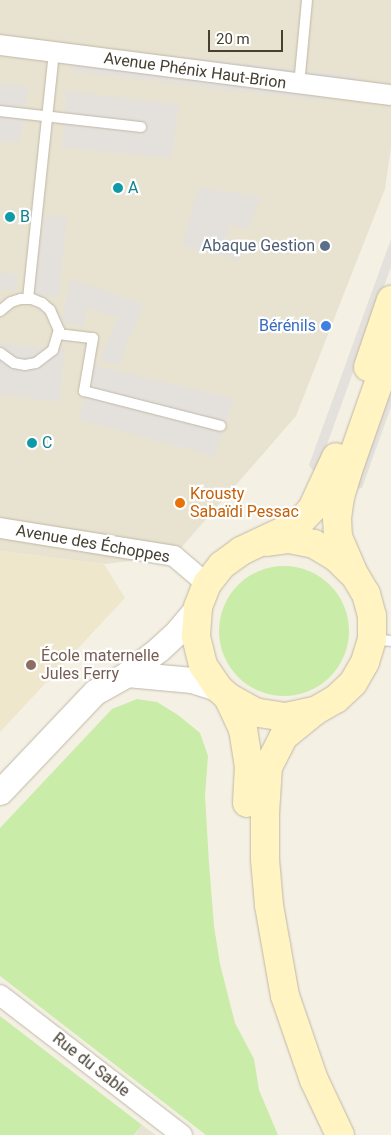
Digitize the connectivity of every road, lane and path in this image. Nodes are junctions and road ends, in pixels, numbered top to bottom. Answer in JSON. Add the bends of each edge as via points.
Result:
{"nodes":[{"id":1,"x":308,"y":0,"type":"edge"},
{"id":2,"x":0,"y":45,"type":"edge"},
{"id":3,"x":54,"y":51,"type":"junction"},
{"id":4,"x":298,"y":84,"type":"junction"},
{"id":5,"x":391,"y":95,"type":"edge"},
{"id":6,"x":0,"y":111,"type":"edge"},
{"id":7,"x":46,"y":116,"type":"junction"},
{"id":8,"x":141,"y":127,"type":"dead end"},
{"id":9,"x":28,"y":299,"type":"junction"},
{"id":10,"x":391,"y":300,"type":"edge"},
{"id":11,"x":0,"y":311,"type":"edge"},
{"id":12,"x":58,"y":334,"type":"junction"},
{"id":13,"x":391,"y":348,"type":"edge"},
{"id":14,"x":0,"y":353,"type":"edge"},
{"id":15,"x":221,"y":426,"type":"dead end"},
{"id":16,"x":0,"y":528,"type":"edge"},
{"id":17,"x":264,"y":542,"type":"junction"},
{"id":18,"x":354,"y":574,"type":"junction"},
{"id":19,"x":203,"y":596,"type":"junction"},
{"id":20,"x":381,"y":640,"type":"edge"},
{"id":21,"x":127,"y":674,"type":"junction"},
{"id":22,"x":224,"y":693,"type":"junction"},
{"id":23,"x":315,"y":711,"type":"junction"},
{"id":24,"x":0,"y":792,"type":"edge"},
{"id":25,"x":0,"y":995,"type":"edge"},
{"id":26,"x":182,"y":1135,"type":"edge"},
{"id":27,"x":323,"y":1135,"type":"edge"},
{"id":28,"x":340,"y":1135,"type":"edge"}],
"edges":[{"from":1,"to":4,"type":"lane"},
{"from":2,"to":3,"type":"street","name":"Avenue Phénix Haut-Brion"},
{"from":3,"to":4,"type":"street","name":"Avenue Phénix Haut-Brion"},
{"from":3,"to":7,"type":"lane"},
{"from":4,"to":5,"type":"street","name":"Avenue Phénix Haut-Brion"},
{"from":6,"to":7,"type":"lane"},
{"from":7,"to":8,"type":"lane"},
{"from":7,"to":9,"type":"lane"},
{"from":9,"to":11,"type":"lane","via":[[11,302]]},
{"from":9,"to":12,"type":"lane","via":[[42,303],[50,310],[56,319]]},
{"from":10,"to":17,"type":"main road","via":[[337,455],[316,502],[298,524]]},
{"from":12,"to":14,"type":"lane","via":[[53,350],[36,363],[14,363]]},
{"from":12,"to":15,"type":"lane","via":[[93,338],[84,391]]},
{"from":13,"to":18,"type":"main road","via":[[340,497],[338,537]]},
{"from":16,"to":19,"type":"street","name":"Avenue des Échoppes","via":[[174,556]]},
{"from":17,"to":18,"type":"main road","via":[[289,540],[314,544],[336,557]]},
{"from":17,"to":19,"type":"main road","via":[[241,550],[222,565]]},
{"from":18,"to":20,"type":"main road","via":[[366,594]]},
{"from":19,"to":21,"type":"street","via":[[178,631]]},
{"from":19,"to":22,"type":"main road","via":[[196,636],[203,665]]},
{"from":20,"to":23,"type":"main road","via":[[353,683],[336,700]]},
{"from":21,"to":22,"type":"street","via":[[192,680]]},
{"from":21,"to":24,"type":"street","via":[[95,692]]},
{"from":22,"to":23,"type":"main road","via":[[255,712],[285,717]]},
{"from":22,"to":27,"type":"main road","via":[[243,729],[249,766],[247,861],[259,955],[284,1047]]},
{"from":23,"to":28,"type":"main road","via":[[284,736],[268,767],[265,859],[269,905],[285,996],[314,1080]]},
{"from":25,"to":26,"type":"street","name":"Rue du Sable"}]}
